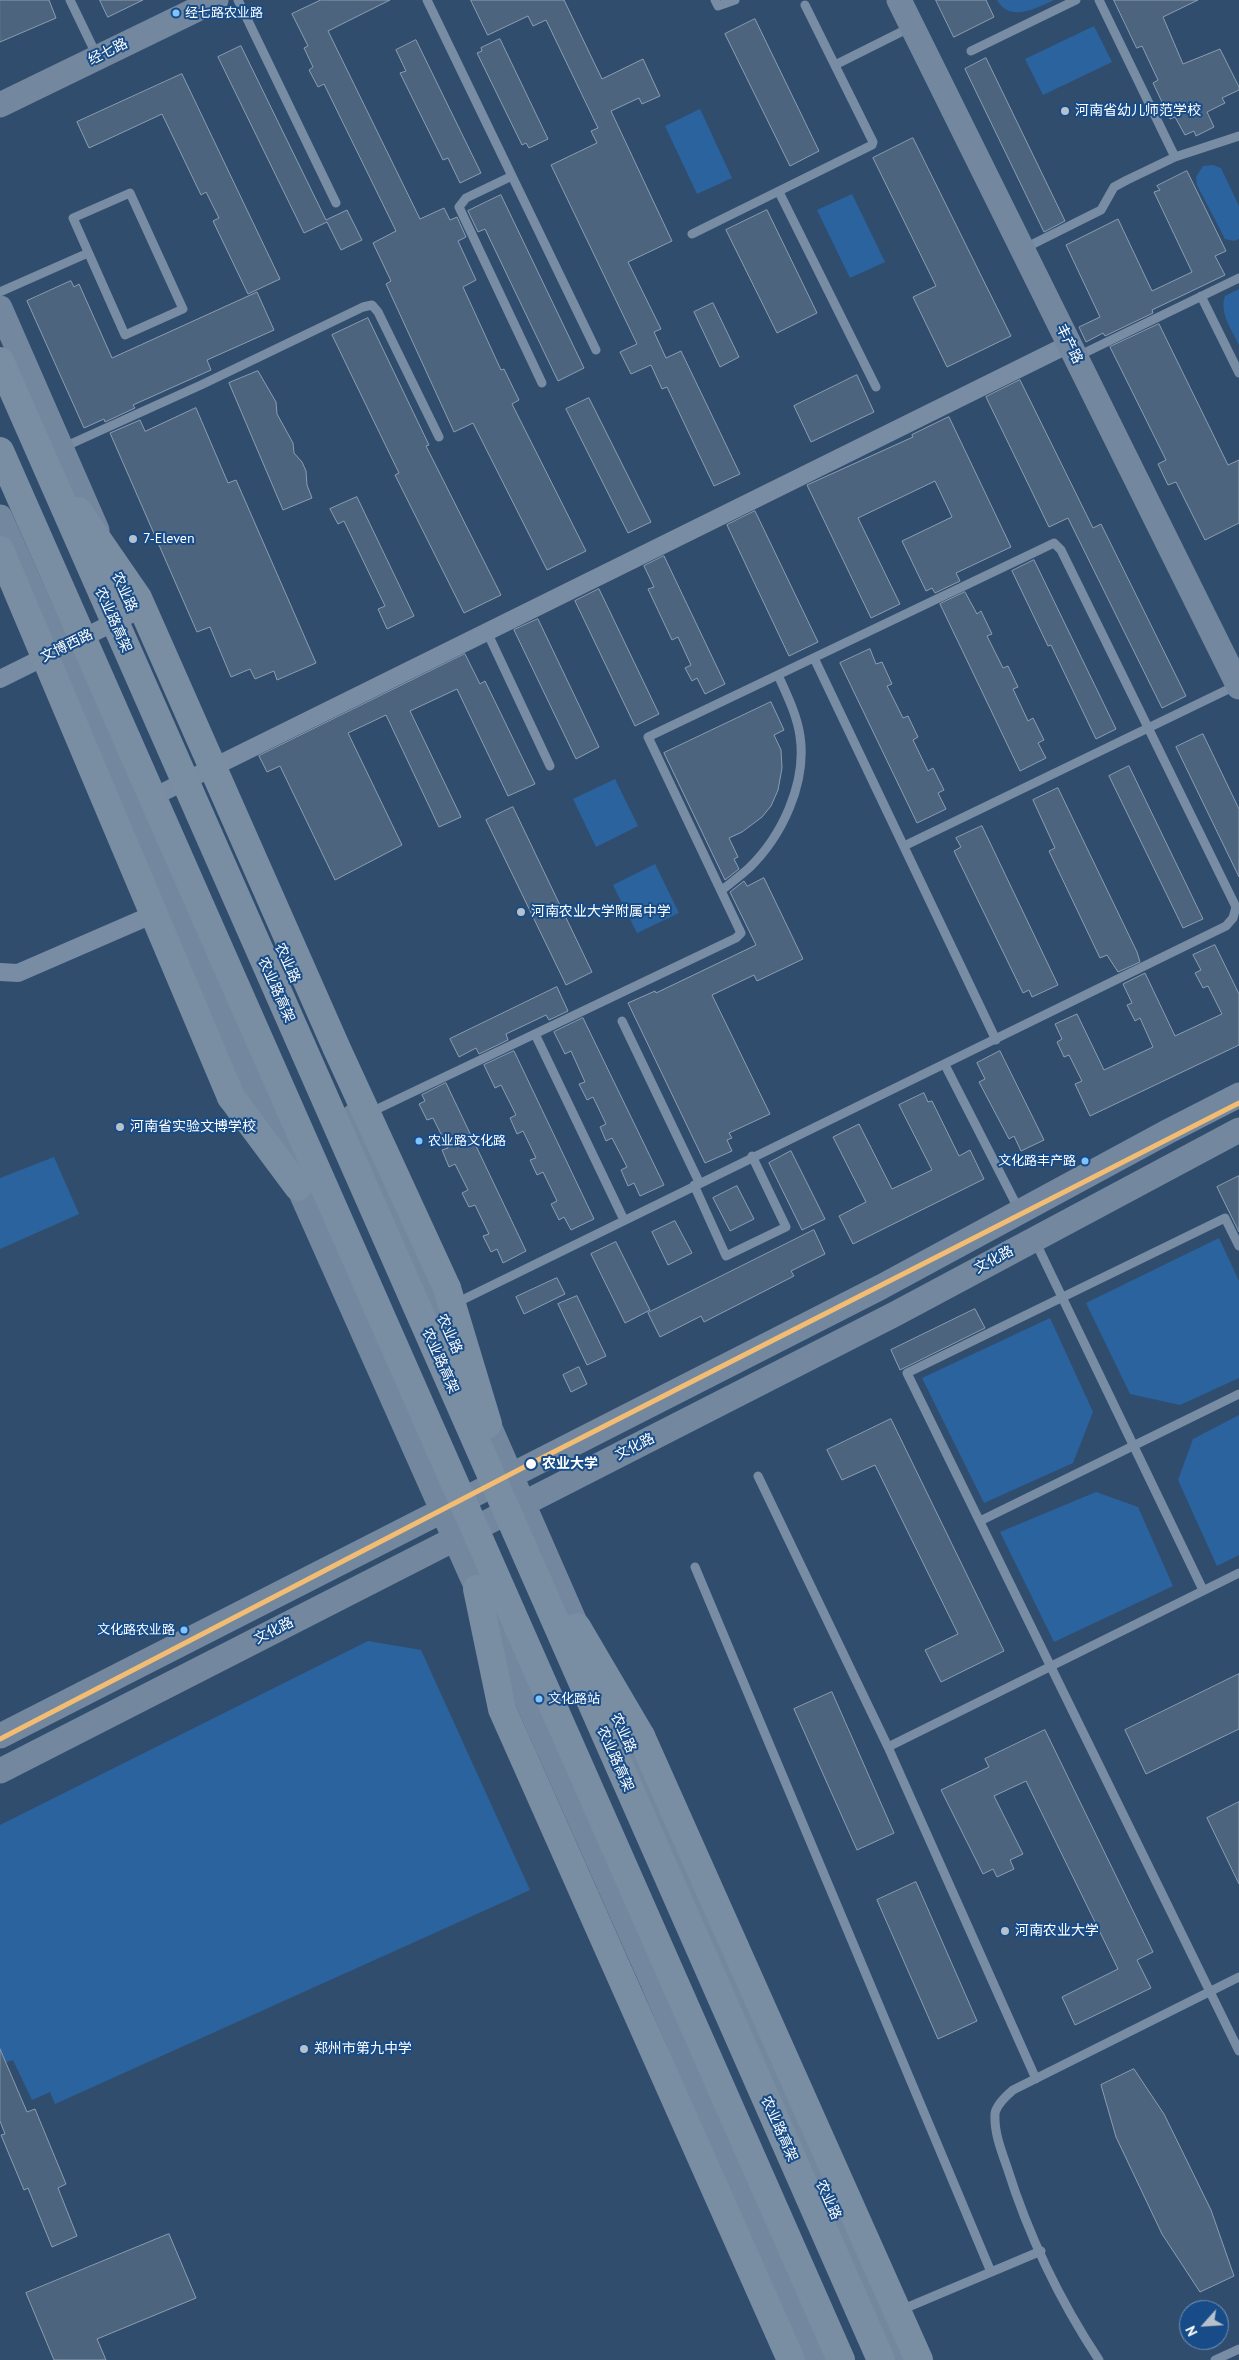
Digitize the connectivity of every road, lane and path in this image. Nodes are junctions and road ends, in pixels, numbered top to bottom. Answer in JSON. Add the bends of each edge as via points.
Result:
{"nodes":[{"id":1,"x":70,"y":0,"type":"edge"},
{"id":2,"x":216,"y":0,"type":"edge"},
{"id":3,"x":238,"y":0,"type":"edge"},
{"id":4,"x":427,"y":0,"type":"edge"},
{"id":5,"x":715,"y":0,"type":"edge"},
{"id":6,"x":735,"y":0,"type":"edge"},
{"id":7,"x":899,"y":0,"type":"edge"},
{"id":8,"x":1076,"y":0,"type":"edge"},
{"id":9,"x":1099,"y":0,"type":"edge"},
{"id":10,"x":805,"y":5,"type":"dead end"},
{"id":11,"x":912,"y":26,"type":"junction"},
{"id":12,"x":971,"y":51,"type":"dead end"},
{"id":13,"x":98,"y":57,"type":"junction"},
{"id":14,"x":834,"y":65,"type":"junction"},
{"id":15,"x":0,"y":105,"type":"edge"},
{"id":16,"x":1239,"y":136,"type":"edge"},
{"id":17,"x":1174,"y":157,"type":"junction"},
{"id":18,"x":512,"y":176,"type":"junction"},
{"id":19,"x":779,"y":192,"type":"junction"},
{"id":20,"x":336,"y":203,"type":"dead end"},
{"id":21,"x":692,"y":234,"type":"dead end"},
{"id":22,"x":1022,"y":249,"type":"junction"},
{"id":23,"x":88,"y":253,"type":"junction"},
{"id":24,"x":1239,"y":278,"type":"edge"},
{"id":25,"x":0,"y":292,"type":"edge"},
{"id":26,"x":1201,"y":296,"type":"junction"},
{"id":27,"x":0,"y":308,"type":"edge"},
{"id":28,"x":596,"y":350,"type":"dead end"},
{"id":29,"x":1073,"y":351,"type":"junction"},
{"id":30,"x":0,"y":361,"type":"edge"},
{"id":31,"x":1239,"y":373,"type":"edge"},
{"id":32,"x":542,"y":383,"type":"dead end"},
{"id":33,"x":876,"y":387,"type":"dead end"},
{"id":34,"x":439,"y":437,"type":"dead end"},
{"id":35,"x":0,"y":451,"type":"edge"},
{"id":36,"x":52,"y":455,"type":"junction"},
{"id":37,"x":0,"y":517,"type":"edge"},
{"id":38,"x":0,"y":550,"type":"edge"},
{"id":39,"x":133,"y":613,"type":"junction"},
{"id":40,"x":487,"y":632,"type":"junction"},
{"id":41,"x":59,"y":650,"type":"junction"},
{"id":42,"x":814,"y":658,"type":"junction"},
{"id":43,"x":778,"y":675,"type":"junction"},
{"id":44,"x":0,"y":679,"type":"edge"},
{"id":45,"x":1238,"y":686,"type":"edge"},
{"id":46,"x":1148,"y":728,"type":"junction"},
{"id":47,"x":550,"y":766,"type":"dead end"},
{"id":48,"x":203,"y":773,"type":"junction"},
{"id":49,"x":130,"y":809,"type":"junction"},
{"id":50,"x":904,"y":846,"type":"junction"},
{"id":51,"x":722,"y":890,"type":"junction"},
{"id":52,"x":154,"y":914,"type":"junction"},
{"id":53,"x":0,"y":972,"type":"edge"},
{"id":54,"x":622,"y":1021,"type":"dead end"},
{"id":55,"x":535,"y":1034,"type":"junction"},
{"id":56,"x":996,"y":1040,"type":"junction"},
{"id":57,"x":945,"y":1065,"type":"junction"},
{"id":58,"x":1239,"y":1096,"type":"edge"},
{"id":59,"x":355,"y":1120,"type":"junction"},
{"id":60,"x":1239,"y":1130,"type":"edge"},
{"id":61,"x":752,"y":1156,"type":"junction"},
{"id":62,"x":697,"y":1184,"type":"junction"},
{"id":63,"x":298,"y":1187,"type":"junction"},
{"id":64,"x":1020,"y":1212,"type":"junction"},
{"id":65,"x":624,"y":1220,"type":"junction"},
{"id":66,"x":1034,"y":1239,"type":"junction"},
{"id":67,"x":1239,"y":1246,"type":"edge"},
{"id":68,"x":449,"y":1296,"type":"junction"},
{"id":69,"x":1062,"y":1297,"type":"junction"},
{"id":70,"x":1239,"y":1394,"type":"edge"},
{"id":71,"x":488,"y":1424,"type":"junction"},
{"id":72,"x":1135,"y":1445,"type":"junction"},
{"id":73,"x":511,"y":1476,"type":"junction"},
{"id":74,"x":758,"y":1476,"type":"dead end"},
{"id":75,"x":523,"y":1504,"type":"junction"},
{"id":76,"x":442,"y":1511,"type":"junction"},
{"id":77,"x":980,"y":1521,"type":"junction"},
{"id":78,"x":455,"y":1539,"type":"junction"},
{"id":79,"x":694,"y":1567,"type":"dead end"},
{"id":80,"x":1239,"y":1572,"type":"edge"},
{"id":81,"x":477,"y":1588,"type":"junction"},
{"id":82,"x":1203,"y":1590,"type":"junction"},
{"id":83,"x":577,"y":1627,"type":"junction"},
{"id":84,"x":1051,"y":1667,"type":"junction"},
{"id":85,"x":0,"y":1736,"type":"edge"},
{"id":86,"x":888,"y":1747,"type":"junction"},
{"id":87,"x":0,"y":1771,"type":"edge"},
{"id":88,"x":1239,"y":1977,"type":"edge"},
{"id":89,"x":1210,"y":1992,"type":"junction"},
{"id":90,"x":1239,"y":2051,"type":"edge"},
{"id":91,"x":1036,"y":2079,"type":"junction"},
{"id":92,"x":1041,"y":2251,"type":"junction"},
{"id":93,"x":991,"y":2272,"type":"junction"},
{"id":94,"x":880,"y":2319,"type":"junction"},
{"id":95,"x":1239,"y":2349,"type":"edge"},
{"id":96,"x":791,"y":2360,"type":"edge"},
{"id":97,"x":816,"y":2360,"type":"edge"},
{"id":98,"x":842,"y":2360,"type":"edge"},
{"id":99,"x":881,"y":2360,"type":"edge"},
{"id":100,"x":898,"y":2360,"type":"edge"},
{"id":101,"x":919,"y":2360,"type":"edge"},
{"id":102,"x":1099,"y":2360,"type":"edge"},
{"id":103,"x":1215,"y":2360,"type":"edge"}],
"edges":[{"from":1,"to":13,"type":"lane"},
{"from":2,"to":13,"type":"street","name":"经七路"},
{"from":3,"to":20,"type":"lane"},
{"from":4,"to":18,"type":"lane"},
{"from":5,"to":6,"type":"lane","via":[[718,6]]},
{"from":7,"to":11,"type":"street","name":"丰产路"},
{"from":8,"to":12,"type":"lane"},
{"from":9,"to":17,"type":"lane"},
{"from":10,"to":14,"type":"lane"},
{"from":11,"to":14,"type":"lane"},
{"from":11,"to":22,"type":"street","name":"丰产路"},
{"from":13,"to":15,"type":"street","name":"经七路"},
{"from":14,"to":19,"type":"lane","via":[[873,142],[866,150]]},
{"from":16,"to":17,"type":"lane"},
{"from":17,"to":22,"type":"lane","via":[[1114,187],[1101,210]]},
{"from":18,"to":28,"type":"lane"},
{"from":18,"to":32,"type":"lane","via":[[466,198],[459,208]]},
{"from":19,"to":21,"type":"lane"},
{"from":19,"to":33,"type":"lane"},
{"from":22,"to":29,"type":"street","name":"丰产路"},
{"from":23,"to":23,"type":"lane","via":[[73,218],[130,193],[183,309],[125,335]]},
{"from":23,"to":25,"type":"lane"},
{"from":24,"to":26,"type":"lane"},
{"from":26,"to":29,"type":"lane"},
{"from":26,"to":31,"type":"lane"},
{"from":27,"to":36,"type":"street","name":"农业路"},
{"from":29,"to":40,"type":"street"},
{"from":29,"to":45,"type":"street","name":"丰产路"},
{"from":30,"to":36,"type":"highway","name":"农业路高架","bridge":true},
{"from":34,"to":36,"type":"lane","via":[[372,305]]},
{"from":35,"to":98,"type":"highway","bridge":true},
{"from":36,"to":39,"type":"street","name":"农业路"},
{"from":36,"to":68,"type":"highway","bridge":true,"via":[[138,598]]},
{"from":36,"to":99,"type":"highway","name":"农业路高架","bridge":true},
{"from":37,"to":41,"type":"street"},
{"from":38,"to":52,"type":"highway","bridge":true},
{"from":39,"to":41,"type":"street","name":"文博西路"},
{"from":39,"to":48,"type":"street","name":"农业路"},
{"from":40,"to":47,"type":"lane"},
{"from":40,"to":48,"type":"street"},
{"from":41,"to":44,"type":"street","name":"文博西路"},
{"from":41,"to":49,"type":"street"},
{"from":42,"to":43,"type":"lane"},
{"from":42,"to":46,"type":"lane","via":[[1054,543]]},
{"from":42,"to":50,"type":"lane"},
{"from":43,"to":51,"type":"lane","via":[[800,736],[802,767],[792,801],[778,830],[749,867]]},
{"from":43,"to":51,"type":"lane","via":[[648,737]]},
{"from":45,"to":46,"type":"lane"},
{"from":46,"to":50,"type":"lane"},
{"from":46,"to":56,"type":"lane","via":[[1236,907],[1233,918],[1226,926]]},
{"from":48,"to":49,"type":"street"},
{"from":48,"to":59,"type":"street","name":"农业路"},
{"from":49,"to":63,"type":"street"},
{"from":50,"to":56,"type":"lane"},
{"from":51,"to":55,"type":"lane","via":[[741,933],[736,938]]},
{"from":52,"to":53,"type":"street","via":[[18,974]]},
{"from":52,"to":63,"type":"highway","bridge":true,"via":[[231,1097]]},
{"from":54,"to":62,"type":"lane"},
{"from":55,"to":59,"type":"lane"},
{"from":55,"to":65,"type":"lane"},
{"from":56,"to":57,"type":"lane"},
{"from":57,"to":61,"type":"lane"},
{"from":57,"to":64,"type":"lane"},
{"from":58,"to":64,"type":"street"},
{"from":59,"to":71,"type":"street","name":"农业路"},
{"from":60,"to":66,"type":"street","name":"文化路"},
{"from":61,"to":62,"type":"lane"},
{"from":61,"to":62,"type":"lane","via":[[786,1227],[726,1256]]},
{"from":62,"to":65,"type":"lane"},
{"from":63,"to":76,"type":"street"},
{"from":64,"to":73,"type":"street","via":[[881,1287]]},
{"from":65,"to":68,"type":"lane"},
{"from":66,"to":69,"type":"lane"},
{"from":66,"to":75,"type":"street","name":"文化路","via":[[895,1314]]},
{"from":67,"to":69,"type":"lane","via":[[1225,1218]]},
{"from":68,"to":71,"type":"highway"},
{"from":69,"to":72,"type":"lane"},
{"from":69,"to":77,"type":"lane","via":[[907,1373]]},
{"from":70,"to":72,"type":"lane"},
{"from":71,"to":73,"type":"street","name":"农业路"},
{"from":72,"to":77,"type":"lane"},
{"from":72,"to":82,"type":"lane"},
{"from":73,"to":75,"type":"street","name":"农业路"},
{"from":73,"to":76,"type":"street"},
{"from":74,"to":86,"type":"lane"},
{"from":75,"to":78,"type":"street","name":"文化路"},
{"from":75,"to":83,"type":"street","name":"农业路"},
{"from":76,"to":78,"type":"street"},
{"from":76,"to":85,"type":"street"},
{"from":77,"to":84,"type":"lane"},
{"from":78,"to":81,"type":"street"},
{"from":78,"to":87,"type":"street","name":"文化路"},
{"from":79,"to":93,"type":"lane"},
{"from":80,"to":82,"type":"lane"},
{"from":81,"to":96,"type":"highway","via":[[502,1709]]},
{"from":81,"to":97,"type":"street"},
{"from":82,"to":84,"type":"lane"},
{"from":83,"to":94,"type":"street","name":"农业路"},
{"from":83,"to":101,"type":"highway","bridge":true,"via":[[641,1736]]},
{"from":84,"to":86,"type":"lane"},
{"from":84,"to":89,"type":"lane"},
{"from":86,"to":91,"type":"lane"},
{"from":88,"to":89,"type":"lane"},
{"from":89,"to":90,"type":"lane"},
{"from":89,"to":91,"type":"lane"},
{"from":91,"to":92,"type":"lane","via":[[1013,2090],[995,2112],[997,2134],[1018,2203]]},
{"from":92,"to":93,"type":"lane"},
{"from":92,"to":102,"type":"lane","via":[[1075,2323]]},
{"from":93,"to":94,"type":"lane"},
{"from":94,"to":100,"type":"street","name":"农业路"},
{"from":95,"to":103,"type":"lane"}]}
